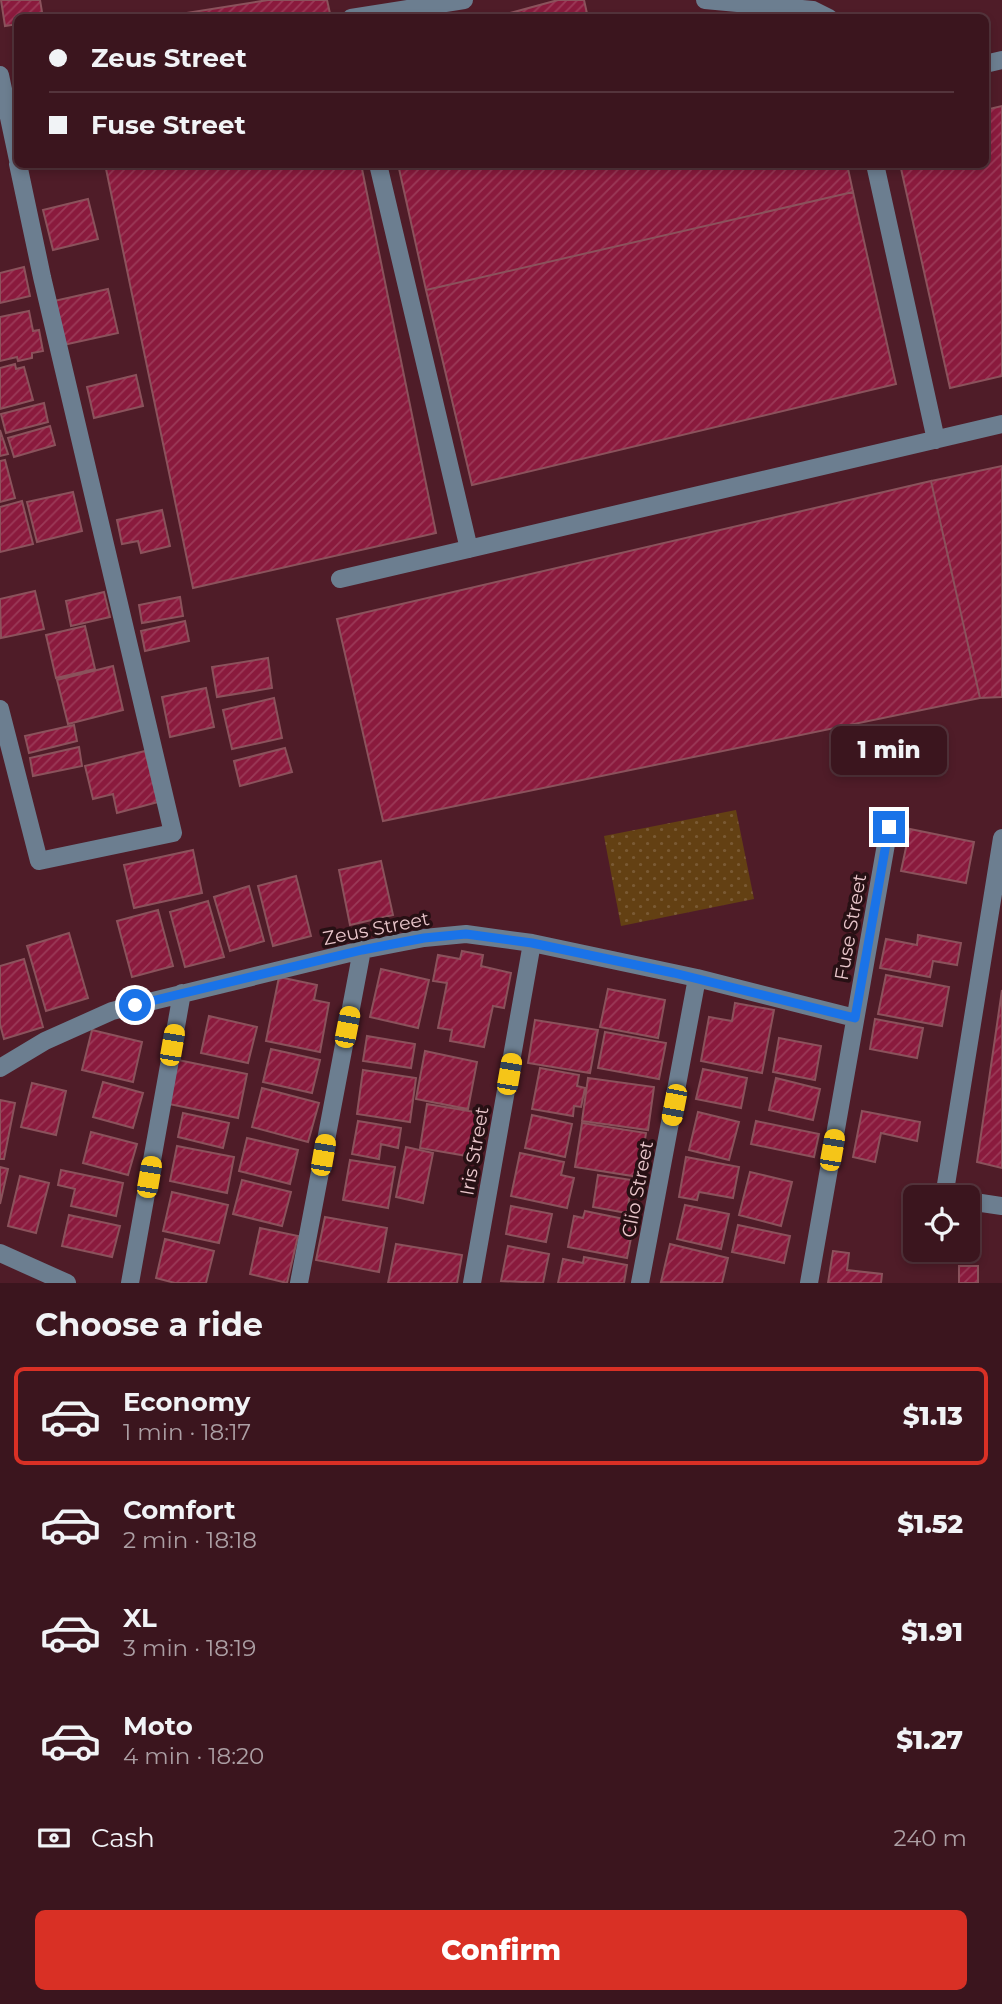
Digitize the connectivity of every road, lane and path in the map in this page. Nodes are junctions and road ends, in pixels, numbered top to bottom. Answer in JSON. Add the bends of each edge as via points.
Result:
{"nodes":[{"id":1,"x":464,"y":0,"type":"edge"},
{"id":2,"x":705,"y":0,"type":"edge"},
{"id":3,"x":376,"y":14,"type":"edge"},
{"id":4,"x":821,"y":14,"type":"edge"},
{"id":5,"x":0,"y":75,"type":"edge"},
{"id":6,"x":14,"y":143,"type":"edge"},
{"id":7,"x":19,"y":168,"type":"edge"},
{"id":8,"x":379,"y":168,"type":"edge"},
{"id":9,"x":876,"y":168,"type":"edge"},
{"id":10,"x":1002,"y":424,"type":"edge"},
{"id":11,"x":936,"y":440,"type":"junction"},
{"id":12,"x":469,"y":549,"type":"junction"},
{"id":13,"x":340,"y":579,"type":"dead end"},
{"id":14,"x":0,"y":709,"type":"edge"},
{"id":15,"x":889,"y":827,"type":"dead end"},
{"id":16,"x":1002,"y":838,"type":"edge"},
{"id":17,"x":532,"y":943,"type":"junction"},
{"id":18,"x":362,"y":950,"type":"junction"},
{"id":19,"x":697,"y":978,"type":"junction"},
{"id":20,"x":182,"y":993,"type":"junction"},
{"id":21,"x":855,"y":1018,"type":"junction"},
{"id":22,"x":0,"y":1068,"type":"edge"},
{"id":23,"x":946,"y":1185,"type":"edge"},
{"id":24,"x":980,"y":1203,"type":"edge"},
{"id":25,"x":1002,"y":1206,"type":"edge"},
{"id":26,"x":0,"y":1253,"type":"edge"},
{"id":27,"x":67,"y":1283,"type":"edge"},
{"id":28,"x":130,"y":1283,"type":"edge"},
{"id":29,"x":299,"y":1283,"type":"edge"},
{"id":30,"x":472,"y":1283,"type":"edge"},
{"id":31,"x":640,"y":1283,"type":"edge"},
{"id":32,"x":809,"y":1283,"type":"edge"}],
"edges":[{"from":1,"to":3,"type":"street"},
{"from":2,"to":4,"type":"street"},
{"from":5,"to":6,"type":"street"},
{"from":7,"to":14,"type":"street","via":[[173,833],[39,861]]},
{"from":8,"to":12,"type":"street"},
{"from":9,"to":11,"type":"street"},
{"from":10,"to":11,"type":"street"},
{"from":11,"to":12,"type":"street"},
{"from":12,"to":13,"type":"street"},
{"from":15,"to":21,"type":"street","name":"Fuse Street"},
{"from":16,"to":23,"type":"street"},
{"from":17,"to":18,"type":"street","name":"Zeus Street","via":[[466,934]]},
{"from":17,"to":19,"type":"street","name":"Zeus Street"},
{"from":17,"to":30,"type":"street","name":"Iris Street"},
{"from":18,"to":20,"type":"street","name":"Zeus Street"},
{"from":18,"to":29,"type":"street"},
{"from":19,"to":21,"type":"street","name":"Zeus Street"},
{"from":19,"to":31,"type":"street","name":"Clio Street"},
{"from":20,"to":22,"type":"street","name":"Zeus Street","via":[[112,1012],[45,1041]]},
{"from":20,"to":28,"type":"street"},
{"from":21,"to":32,"type":"street","name":"Fuse Street"},
{"from":24,"to":25,"type":"street"},
{"from":26,"to":27,"type":"street"}]}
